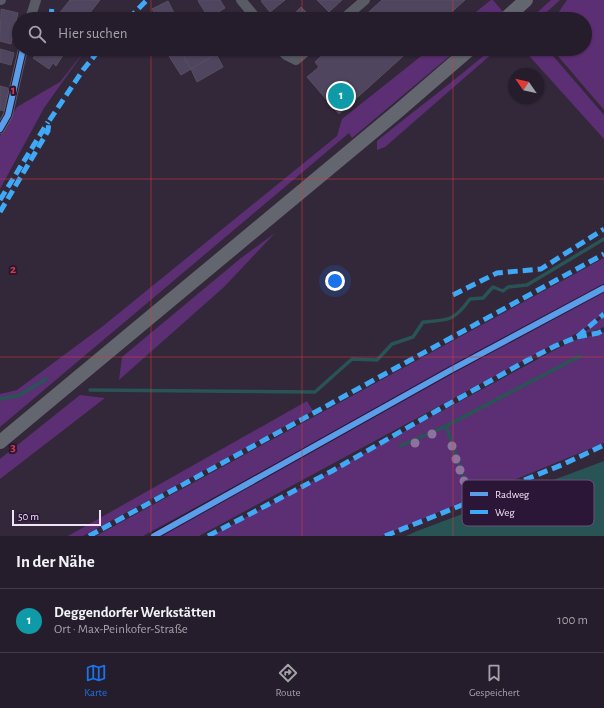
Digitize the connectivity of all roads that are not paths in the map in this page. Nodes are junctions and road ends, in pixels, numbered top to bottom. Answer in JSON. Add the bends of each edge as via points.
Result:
{"nodes":[{"id":1,"x":36,"y":0,"type":"edge"},
{"id":2,"x":241,"y":0,"type":"edge"},
{"id":3,"x":365,"y":0,"type":"edge"},
{"id":4,"x":526,"y":0,"type":"edge"},
{"id":5,"x":32,"y":12,"type":"edge"},
{"id":6,"x":250,"y":12,"type":"edge"},
{"id":7,"x":351,"y":12,"type":"edge"},
{"id":8,"x":512,"y":12,"type":"edge"},
{"id":9,"x":21,"y":56,"type":"edge"},
{"id":10,"x":286,"y":56,"type":"edge"},
{"id":11,"x":301,"y":56,"type":"edge"},
{"id":12,"x":462,"y":56,"type":"edge"},
{"id":13,"x":0,"y":129,"type":"edge"},
{"id":14,"x":0,"y":442,"type":"edge"}],
"edges":[{"from":1,"to":5,"type":"street"},
{"from":2,"to":6,"type":"street"},
{"from":3,"to":7,"type":"street"},
{"from":4,"to":8,"type":"main road"},
{"from":9,"to":13,"type":"street","via":[[8,115]]},
{"from":10,"to":11,"type":"street","via":[[296,60]]},
{"from":12,"to":14,"type":"main road"}]}
